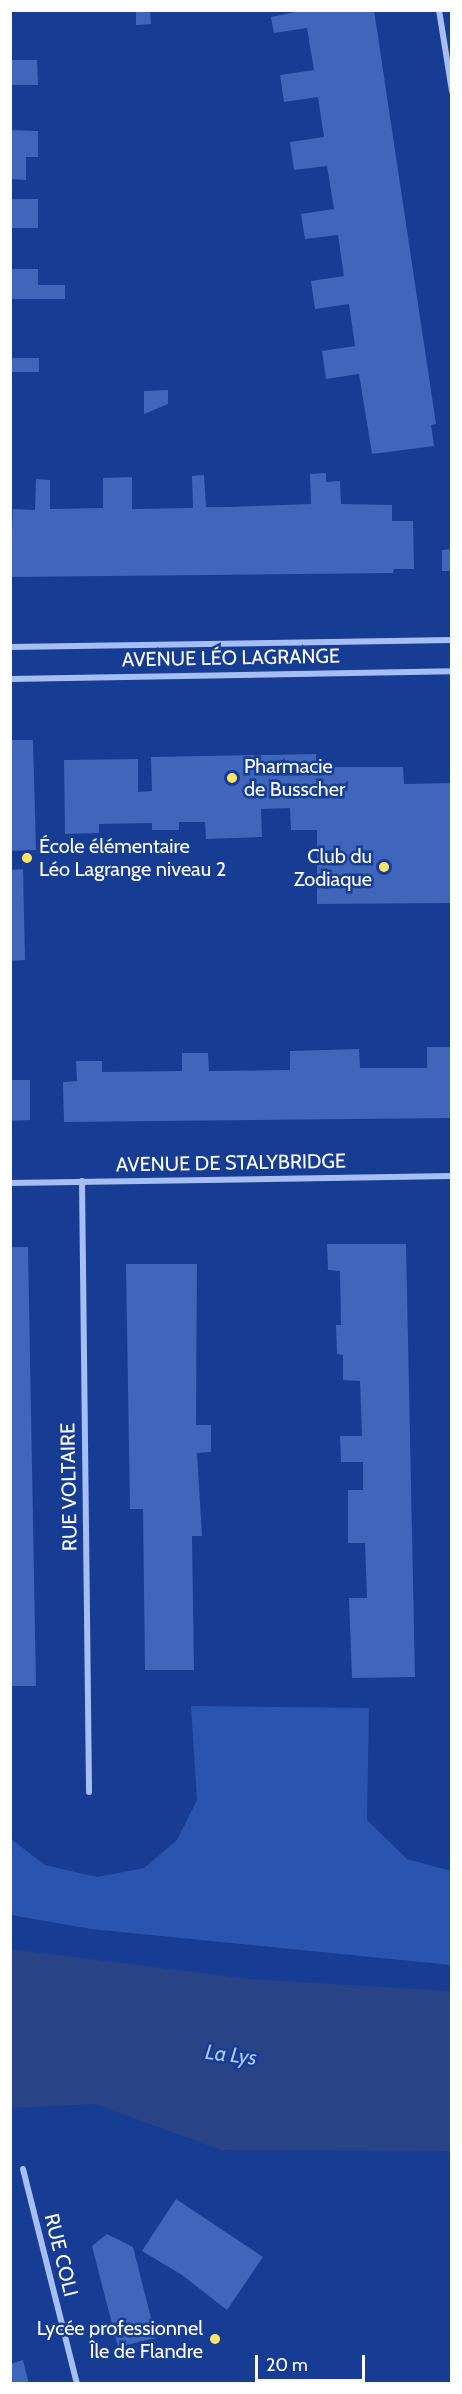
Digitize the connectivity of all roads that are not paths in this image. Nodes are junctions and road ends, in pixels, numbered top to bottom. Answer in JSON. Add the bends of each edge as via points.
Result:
{"nodes":[{"id":1,"x":439,"y":10,"type":"edge"},
{"id":2,"x":452,"y":91,"type":"edge"},
{"id":3,"x":452,"y":640,"type":"edge"},
{"id":4,"x":10,"y":647,"type":"edge"},
{"id":5,"x":452,"y":671,"type":"edge"},
{"id":6,"x":10,"y":679,"type":"edge"},
{"id":7,"x":452,"y":1176,"type":"edge"},
{"id":8,"x":82,"y":1181,"type":"junction"},
{"id":9,"x":10,"y":1183,"type":"edge"},
{"id":10,"x":89,"y":1792,"type":"dead end"},
{"id":11,"x":22,"y":2169,"type":"dead end"},
{"id":12,"x":77,"y":2384,"type":"edge"}],
"edges":[{"from":1,"to":2,"type":"street"},
{"from":3,"to":4,"type":"street","name":"AVENUE LÉO LAGRANGE"},
{"from":5,"to":6,"type":"street","name":"AVENUE LÉO LAGRANGE"},
{"from":7,"to":8,"type":"street","name":"AVENUE DE STALYBRIDGE"},
{"from":8,"to":9,"type":"street","name":"AVENUE DE STALYBRIDGE"},
{"from":8,"to":10,"type":"street","name":"RUE VOLTAIRE"},
{"from":11,"to":12,"type":"street","name":"RUE COLI"}]}
